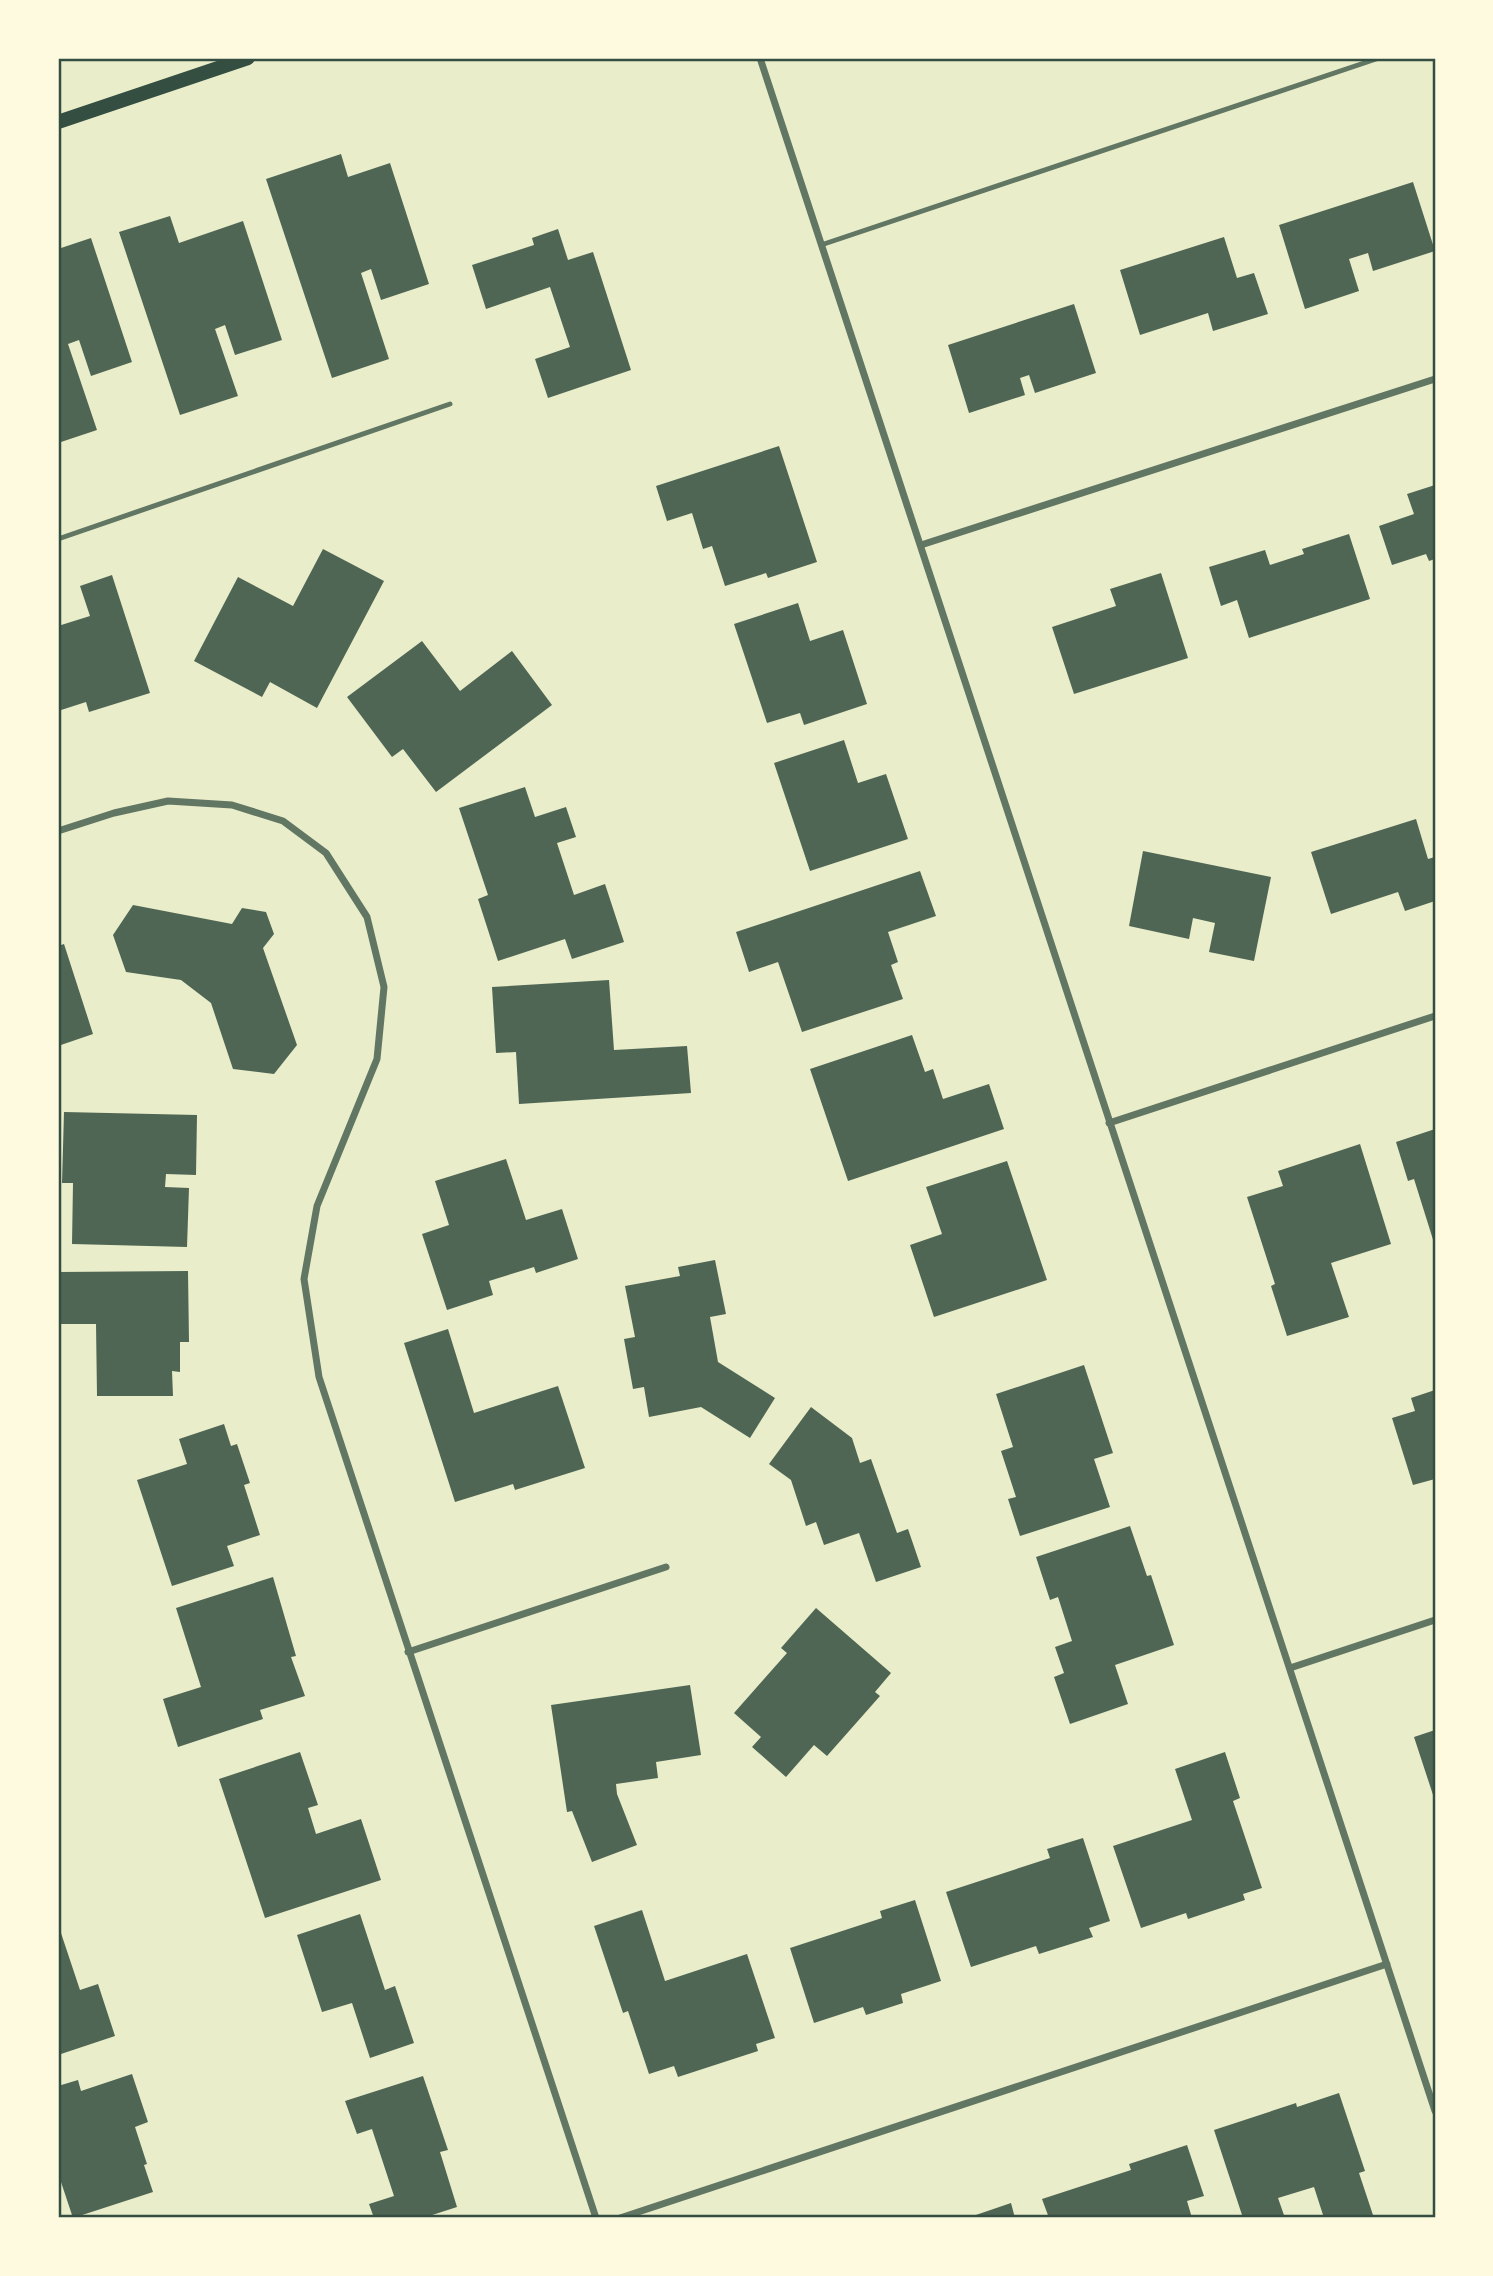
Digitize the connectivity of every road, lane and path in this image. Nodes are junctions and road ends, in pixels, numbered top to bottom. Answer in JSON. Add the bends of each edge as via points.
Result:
{"nodes":[{"id":1,"x":248,"y":58,"type":"edge"},
{"id":2,"x":760,"y":58,"type":"edge"},
{"id":3,"x":1379,"y":58,"type":"edge"},
{"id":4,"x":58,"y":122,"type":"edge"},
{"id":5,"x":821,"y":245,"type":"junction"},
{"id":6,"x":1435,"y":379,"type":"edge"},
{"id":7,"x":450,"y":404,"type":"dead end"},
{"id":8,"x":58,"y":539,"type":"edge"},
{"id":9,"x":921,"y":545,"type":"junction"},
{"id":10,"x":58,"y":831,"type":"edge"},
{"id":11,"x":1435,"y":1016,"type":"edge"},
{"id":12,"x":1110,"y":1123,"type":"junction"},
{"id":13,"x":666,"y":1567,"type":"dead end"},
{"id":14,"x":1435,"y":1620,"type":"edge"},
{"id":15,"x":408,"y":1652,"type":"junction"},
{"id":16,"x":1290,"y":1668,"type":"junction"},
{"id":17,"x":1387,"y":1964,"type":"junction"},
{"id":18,"x":1435,"y":2110,"type":"edge"},
{"id":19,"x":596,"y":2218,"type":"edge"},
{"id":20,"x":620,"y":2218,"type":"edge"}],
"edges":[{"from":1,"to":4,"type":"main road"},
{"from":2,"to":5,"type":"street"},
{"from":3,"to":5,"type":"lane"},
{"from":5,"to":9,"type":"street"},
{"from":6,"to":9,"type":"street"},
{"from":7,"to":8,"type":"lane"},
{"from":9,"to":12,"type":"street"},
{"from":10,"to":15,"type":"street","via":[[168,800],[232,805],[283,821],[326,853],[367,917],[384,986],[377,1059],[317,1206],[304,1279],[320,1377]]},
{"from":11,"to":12,"type":"street"},
{"from":12,"to":16,"type":"street"},
{"from":13,"to":15,"type":"street"},
{"from":14,"to":16,"type":"street"},
{"from":15,"to":19,"type":"street"},
{"from":16,"to":17,"type":"street"},
{"from":17,"to":18,"type":"street"},
{"from":17,"to":20,"type":"street"}]}
